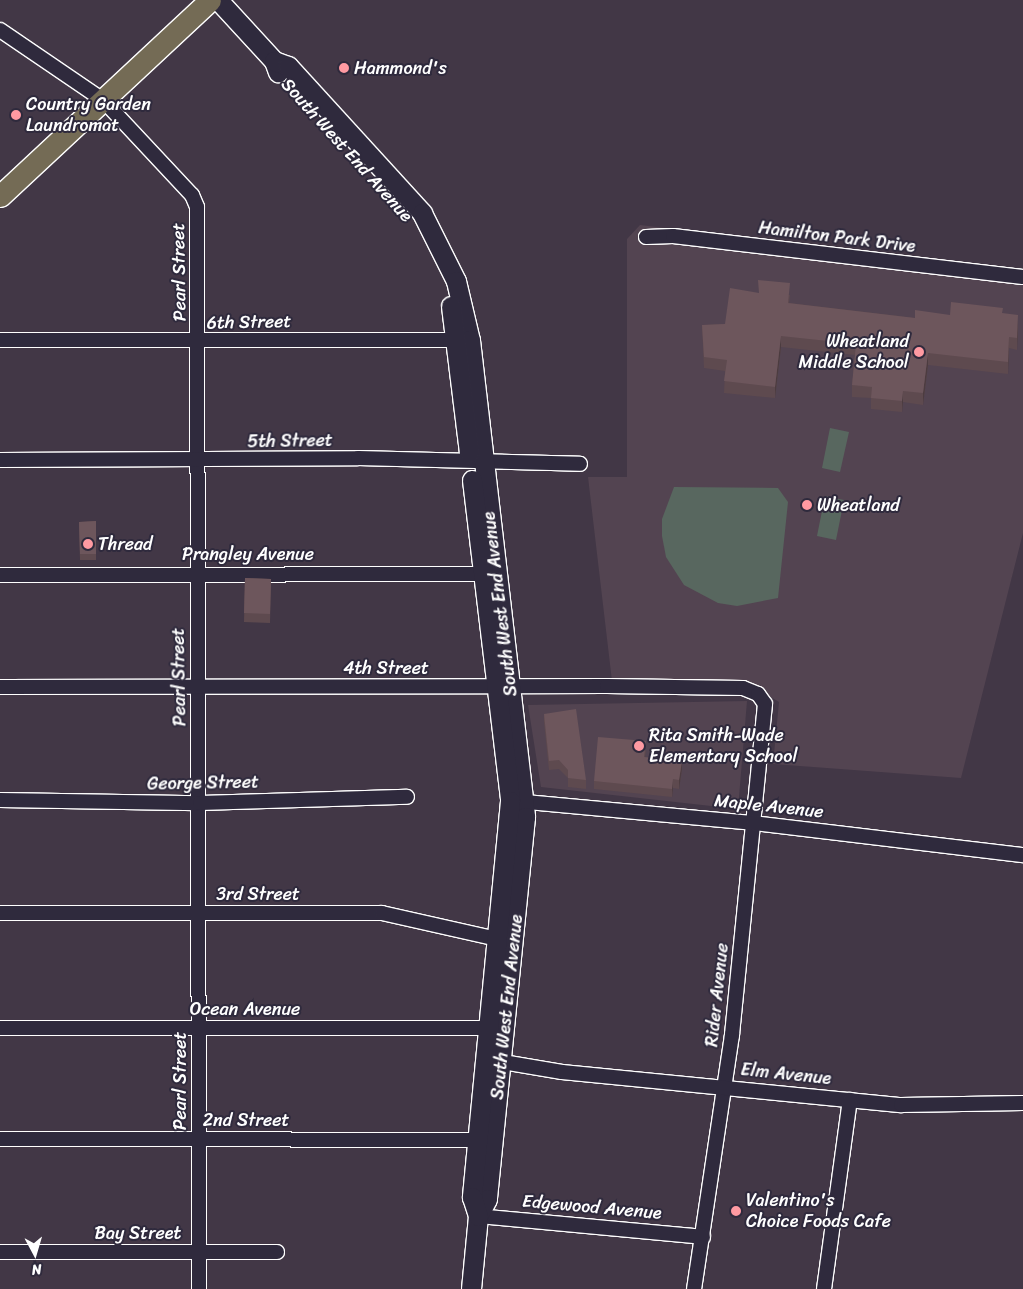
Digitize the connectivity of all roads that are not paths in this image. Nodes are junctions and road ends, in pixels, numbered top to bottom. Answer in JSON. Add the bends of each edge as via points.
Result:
{"nodes":[{"id":1,"x":210,"y":0,"type":"edge"},
{"id":2,"x":218,"y":0,"type":"edge"},
{"id":3,"x":0,"y":30,"type":"edge"},
{"id":4,"x":103,"y":100,"type":"junction"},
{"id":5,"x":0,"y":196,"type":"edge"},
{"id":6,"x":646,"y":237,"type":"dead end"},
{"id":7,"x":1023,"y":277,"type":"edge"},
{"id":8,"x":0,"y":340,"type":"edge"},
{"id":9,"x":463,"y":340,"type":"junction"},
{"id":10,"x":199,"y":342,"type":"junction"},
{"id":11,"x":0,"y":460,"type":"edge"},
{"id":12,"x":198,"y":461,"type":"junction"},
{"id":13,"x":476,"y":461,"type":"junction"},
{"id":14,"x":580,"y":464,"type":"dead end"},
{"id":15,"x":197,"y":573,"type":"junction"},
{"id":16,"x":490,"y":574,"type":"junction"},
{"id":17,"x":0,"y":575,"type":"edge"},
{"id":18,"x":0,"y":687,"type":"edge"},
{"id":19,"x":198,"y":687,"type":"junction"},
{"id":20,"x":503,"y":687,"type":"junction"},
{"id":21,"x":765,"y":704,"type":"joint"},
{"id":22,"x":407,"y":797,"type":"dead end"},
{"id":23,"x":0,"y":800,"type":"edge"},
{"id":24,"x":517,"y":801,"type":"junction"},
{"id":25,"x":200,"y":803,"type":"junction"},
{"id":26,"x":753,"y":823,"type":"junction"},
{"id":27,"x":1023,"y":855,"type":"edge"},
{"id":28,"x":0,"y":913,"type":"edge"},
{"id":29,"x":198,"y":913,"type":"junction"},
{"id":30,"x":506,"y":941,"type":"junction"},
{"id":31,"x":199,"y":1027,"type":"junction"},
{"id":32,"x":0,"y":1028,"type":"edge"},
{"id":33,"x":490,"y":1028,"type":"junction"},
{"id":34,"x":494,"y":1060,"type":"junction"},
{"id":35,"x":725,"y":1086,"type":"junction"},
{"id":36,"x":850,"y":1100,"type":"junction"},
{"id":37,"x":1023,"y":1103,"type":"edge"},
{"id":38,"x":0,"y":1139,"type":"edge"},
{"id":39,"x":198,"y":1139,"type":"junction"},
{"id":40,"x":485,"y":1140,"type":"junction"},
{"id":41,"x":478,"y":1216,"type":"junction"},
{"id":42,"x":703,"y":1236,"type":"junction"},
{"id":43,"x":0,"y":1252,"type":"edge"},
{"id":44,"x":199,"y":1252,"type":"junction"},
{"id":45,"x":277,"y":1252,"type":"dead end"},
{"id":46,"x":199,"y":1289,"type":"edge"},
{"id":47,"x":471,"y":1289,"type":"edge"},
{"id":48,"x":694,"y":1289,"type":"edge"},
{"id":49,"x":824,"y":1289,"type":"edge"}],
"edges":[{"from":1,"to":4,"type":"main road"},
{"from":2,"to":9,"type":"main road","name":"South West End Avenue","via":[[274,61],[288,66],[418,208],[456,281]]},
{"from":3,"to":4,"type":"street","name":"Pearl Street"},
{"from":4,"to":5,"type":"main road"},
{"from":4,"to":10,"type":"street","name":"Pearl Street","via":[[195,202]]},
{"from":6,"to":7,"type":"street","name":"Hamilton Park Drive","via":[[673,236]]},
{"from":8,"to":10,"type":"street","name":"6th Street"},
{"from":9,"to":10,"type":"street","name":"6th Street"},
{"from":9,"to":13,"type":"main road","name":"South West End Avenue"},
{"from":10,"to":12,"type":"street","name":"Pearl Street"},
{"from":11,"to":12,"type":"street","name":"5th Street"},
{"from":12,"to":13,"type":"street","name":"5th Street"},
{"from":12,"to":15,"type":"street","name":"Pearl Street"},
{"from":13,"to":14,"type":"street","name":"5th Street"},
{"from":13,"to":16,"type":"main road","name":"South West End Avenue"},
{"from":15,"to":16,"type":"street","name":"Prangley Avenue"},
{"from":15,"to":17,"type":"street","name":"Prangley Avenue"},
{"from":15,"to":19,"type":"street","name":"Pearl Street"},
{"from":16,"to":20,"type":"main road","name":"South West End Avenue"},
{"from":18,"to":19,"type":"street","name":"4th Street"},
{"from":19,"to":20,"type":"street","name":"4th Street"},
{"from":19,"to":25,"type":"street","name":"Pearl Street"},
{"from":20,"to":21,"type":"street","name":"4th Street","via":[[743,688],[758,694]]},
{"from":20,"to":24,"type":"main road","name":"South West End Avenue"},
{"from":21,"to":26,"type":"street","name":"Rider Avenue"},
{"from":22,"to":25,"type":"street","name":"George Street"},
{"from":23,"to":25,"type":"street","name":"George Street"},
{"from":24,"to":26,"type":"street","name":"Maple Avenue"},
{"from":24,"to":30,"type":"main road","name":"South West End Avenue"},
{"from":25,"to":29,"type":"street","name":"Pearl Street"},
{"from":26,"to":27,"type":"street","name":"Maple Avenue"},
{"from":26,"to":35,"type":"street","name":"Rider Avenue"},
{"from":28,"to":29,"type":"street","name":"3rd Street"},
{"from":29,"to":30,"type":"street","name":"3rd Street","via":[[382,913]]},
{"from":29,"to":31,"type":"street","name":"Pearl Street"},
{"from":30,"to":33,"type":"main road","name":"South West End Avenue"},
{"from":30,"to":34,"type":"main road","name":"South West End Avenue"},
{"from":31,"to":32,"type":"street","name":"Ocean Avenue"},
{"from":31,"to":33,"type":"street","name":"Ocean Avenue"},
{"from":31,"to":39,"type":"street","name":"Pearl Street"},
{"from":33,"to":34,"type":"main road","name":"South West End Avenue"},
{"from":34,"to":35,"type":"street","name":"Elm Avenue","via":[[562,1072]]},
{"from":34,"to":40,"type":"main road","name":"South West End Avenue"},
{"from":35,"to":36,"type":"street","name":"Elm Avenue"},
{"from":35,"to":42,"type":"street","name":"Rider Avenue"},
{"from":36,"to":37,"type":"street","name":"Elm Avenue","via":[[920,1105]]},
{"from":36,"to":49,"type":"street"},
{"from":38,"to":39,"type":"street","name":"2nd Street"},
{"from":39,"to":40,"type":"street","name":"2nd Street"},
{"from":39,"to":44,"type":"street","name":"Pearl Street"},
{"from":40,"to":41,"type":"main road","name":"South West End Avenue","via":[[472,1197]]},
{"from":41,"to":42,"type":"street","name":"Edgewood Avenue"},
{"from":41,"to":47,"type":"main road","name":"South West End Avenue"},
{"from":42,"to":48,"type":"street","name":"Rider Avenue"},
{"from":43,"to":44,"type":"street","name":"Bay Street"},
{"from":44,"to":45,"type":"street","name":"Bay Street"},
{"from":44,"to":46,"type":"street","name":"Pearl Street"}]}
